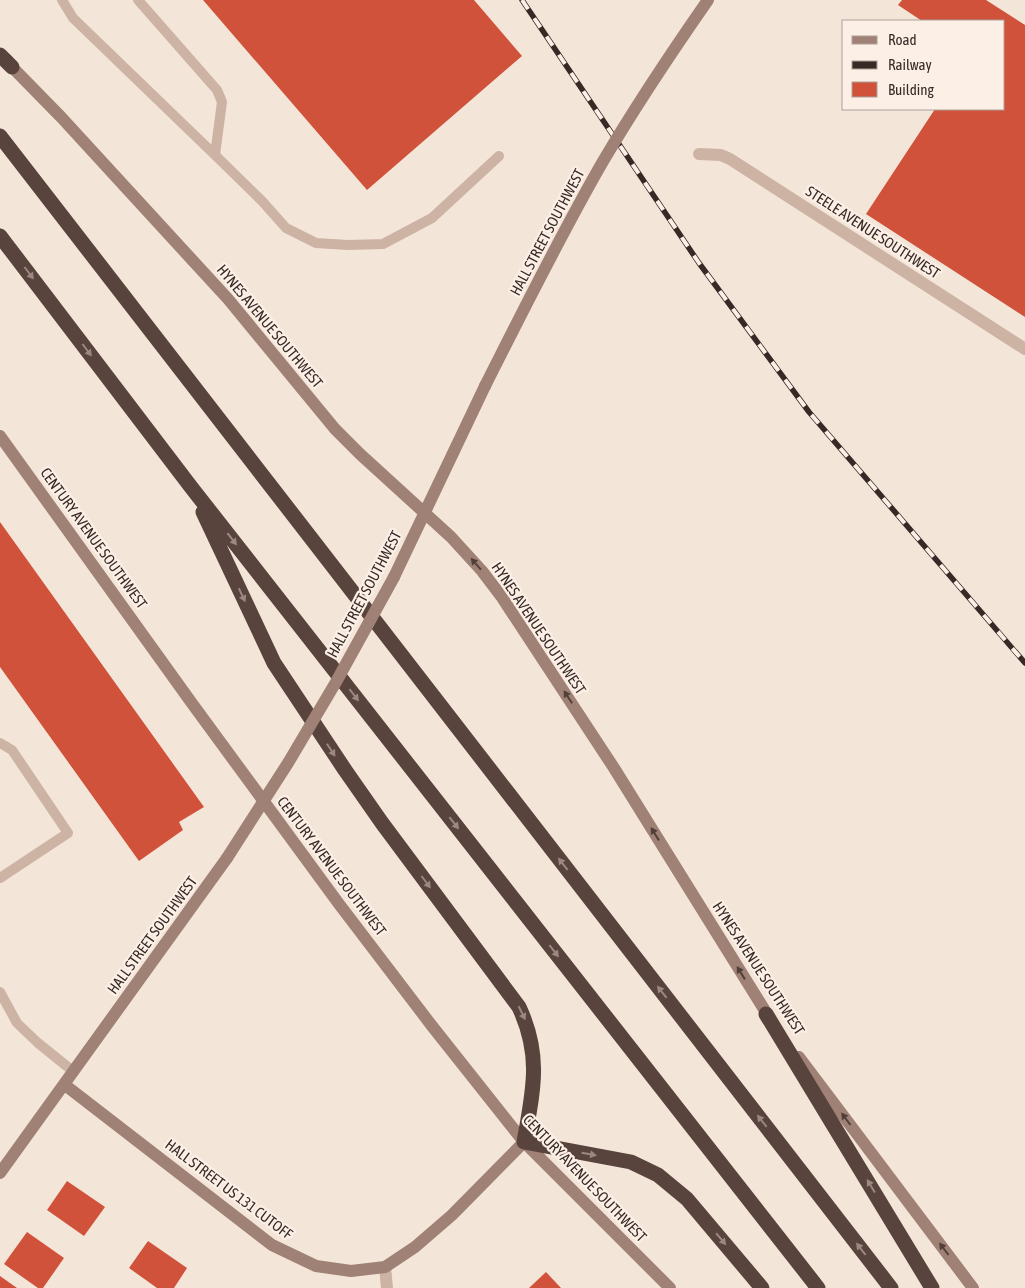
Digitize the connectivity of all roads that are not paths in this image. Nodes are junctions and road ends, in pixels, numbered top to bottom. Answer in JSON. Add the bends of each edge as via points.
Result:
{"nodes":[{"id":1,"x":62,"y":0,"type":"edge"},
{"id":2,"x":138,"y":0,"type":"edge"},
{"id":3,"x":708,"y":0,"type":"edge"},
{"id":4,"x":0,"y":49,"type":"edge"},
{"id":5,"x":0,"y":55,"type":"edge"},
{"id":6,"x":12,"y":67,"type":"junction"},
{"id":7,"x":0,"y":136,"type":"edge"},
{"id":8,"x":699,"y":154,"type":"dead end"},
{"id":9,"x":215,"y":155,"type":"junction"},
{"id":10,"x":499,"y":156,"type":"dead end"},
{"id":11,"x":0,"y":236,"type":"edge"},
{"id":12,"x":1025,"y":349,"type":"edge"},
{"id":13,"x":0,"y":436,"type":"edge"},
{"id":14,"x":191,"y":487,"type":"junction"},
{"id":15,"x":425,"y":513,"type":"junction"},
{"id":16,"x":0,"y":743,"type":"edge"},
{"id":17,"x":0,"y":878,"type":"edge"},
{"id":18,"x":0,"y":992,"type":"edge"},
{"id":19,"x":766,"y":1014,"type":"junction"},
{"id":20,"x":74,"y":1072,"type":"junction"},
{"id":21,"x":65,"y":1085,"type":"junction"},
{"id":22,"x":524,"y":1142,"type":"junction"},
{"id":23,"x":0,"y":1173,"type":"edge"},
{"id":24,"x":385,"y":1267,"type":"junction"},
{"id":25,"x":387,"y":1288,"type":"edge"},
{"id":26,"x":670,"y":1288,"type":"edge"},
{"id":27,"x":762,"y":1288,"type":"edge"},
{"id":28,"x":818,"y":1288,"type":"edge"},
{"id":29,"x":891,"y":1288,"type":"edge"},
{"id":30,"x":932,"y":1288,"type":"edge"},
{"id":31,"x":974,"y":1288,"type":"edge"}],
"edges":[{"from":1,"to":9,"type":"lane","via":[[73,18]]},
{"from":2,"to":9,"type":"lane","via":[[217,90],[222,102]]},
{"from":3,"to":15,"type":"main road","name":"HALL STREET SOUTHWEST","bridge":true,"via":[[668,58],[572,216],[485,386]]},
{"from":4,"to":6,"type":"main road","name":"HYNES AVENUE SOUTHWEST"},
{"from":5,"to":6,"type":"highway"},
{"from":6,"to":15,"type":"main road","name":"HYNES AVENUE SOUTHWEST","via":[[228,299],[335,429]]},
{"from":29,"to":7,"type":"highway","one_way":true},
{"from":8,"to":12,"type":"street","name":"STEELE AVENUE SOUTHWEST","via":[[721,155],[730,159]]},
{"from":9,"to":10,"type":"lane","via":[[286,228],[316,243],[348,245],[383,244],[432,218]]},
{"from":11,"to":14,"type":"highway","one_way":true},
{"from":13,"to":22,"type":"main road","name":"CENTURY AVENUE SOUTHWEST","via":[[339,904]]},
{"from":14,"to":22,"type":"highway","one_way":true,"via":[[274,663],[382,823],[520,1007],[532,1042],[534,1064],[534,1085]]},
{"from":14,"to":28,"type":"highway","one_way":true},
{"from":19,"to":15,"type":"main road","name":"HYNES AVENUE SOUTHWEST","one_way":true,"via":[[614,768],[501,596],[462,549]]},
{"from":15,"to":20,"type":"main road","name":"HALL STREET SOUTHWEST","bridge":true,"via":[[394,577],[288,763],[227,858]]},
{"from":16,"to":17,"type":"lane","via":[[12,750],[68,833]]},
{"from":18,"to":20,"type":"lane","via":[[17,1023]]},
{"from":30,"to":19,"type":"highway","one_way":true},
{"from":31,"to":19,"type":"main road","name":"HYNES AVENUE SOUTHWEST","one_way":true},
{"from":20,"to":21,"type":"main road","name":"HALL STREET SOUTHWEST"},
{"from":21,"to":23,"type":"main road","name":"HALL STREET SOUTHWEST"},
{"from":21,"to":24,"type":"main road","name":"HALL STREET US 131 CUTOFF","via":[[272,1245],[316,1266],[351,1271]]},
{"from":22,"to":24,"type":"main road","name":"HALL STREET US 131 CUTOFF","via":[[452,1215],[415,1247]]},
{"from":22,"to":26,"type":"main road","name":"CENTURY AVENUE SOUTHWEST"},
{"from":22,"to":27,"type":"highway","one_way":true,"via":[[631,1162],[658,1175],[687,1199]]},
{"from":24,"to":25,"type":"street"}]}
